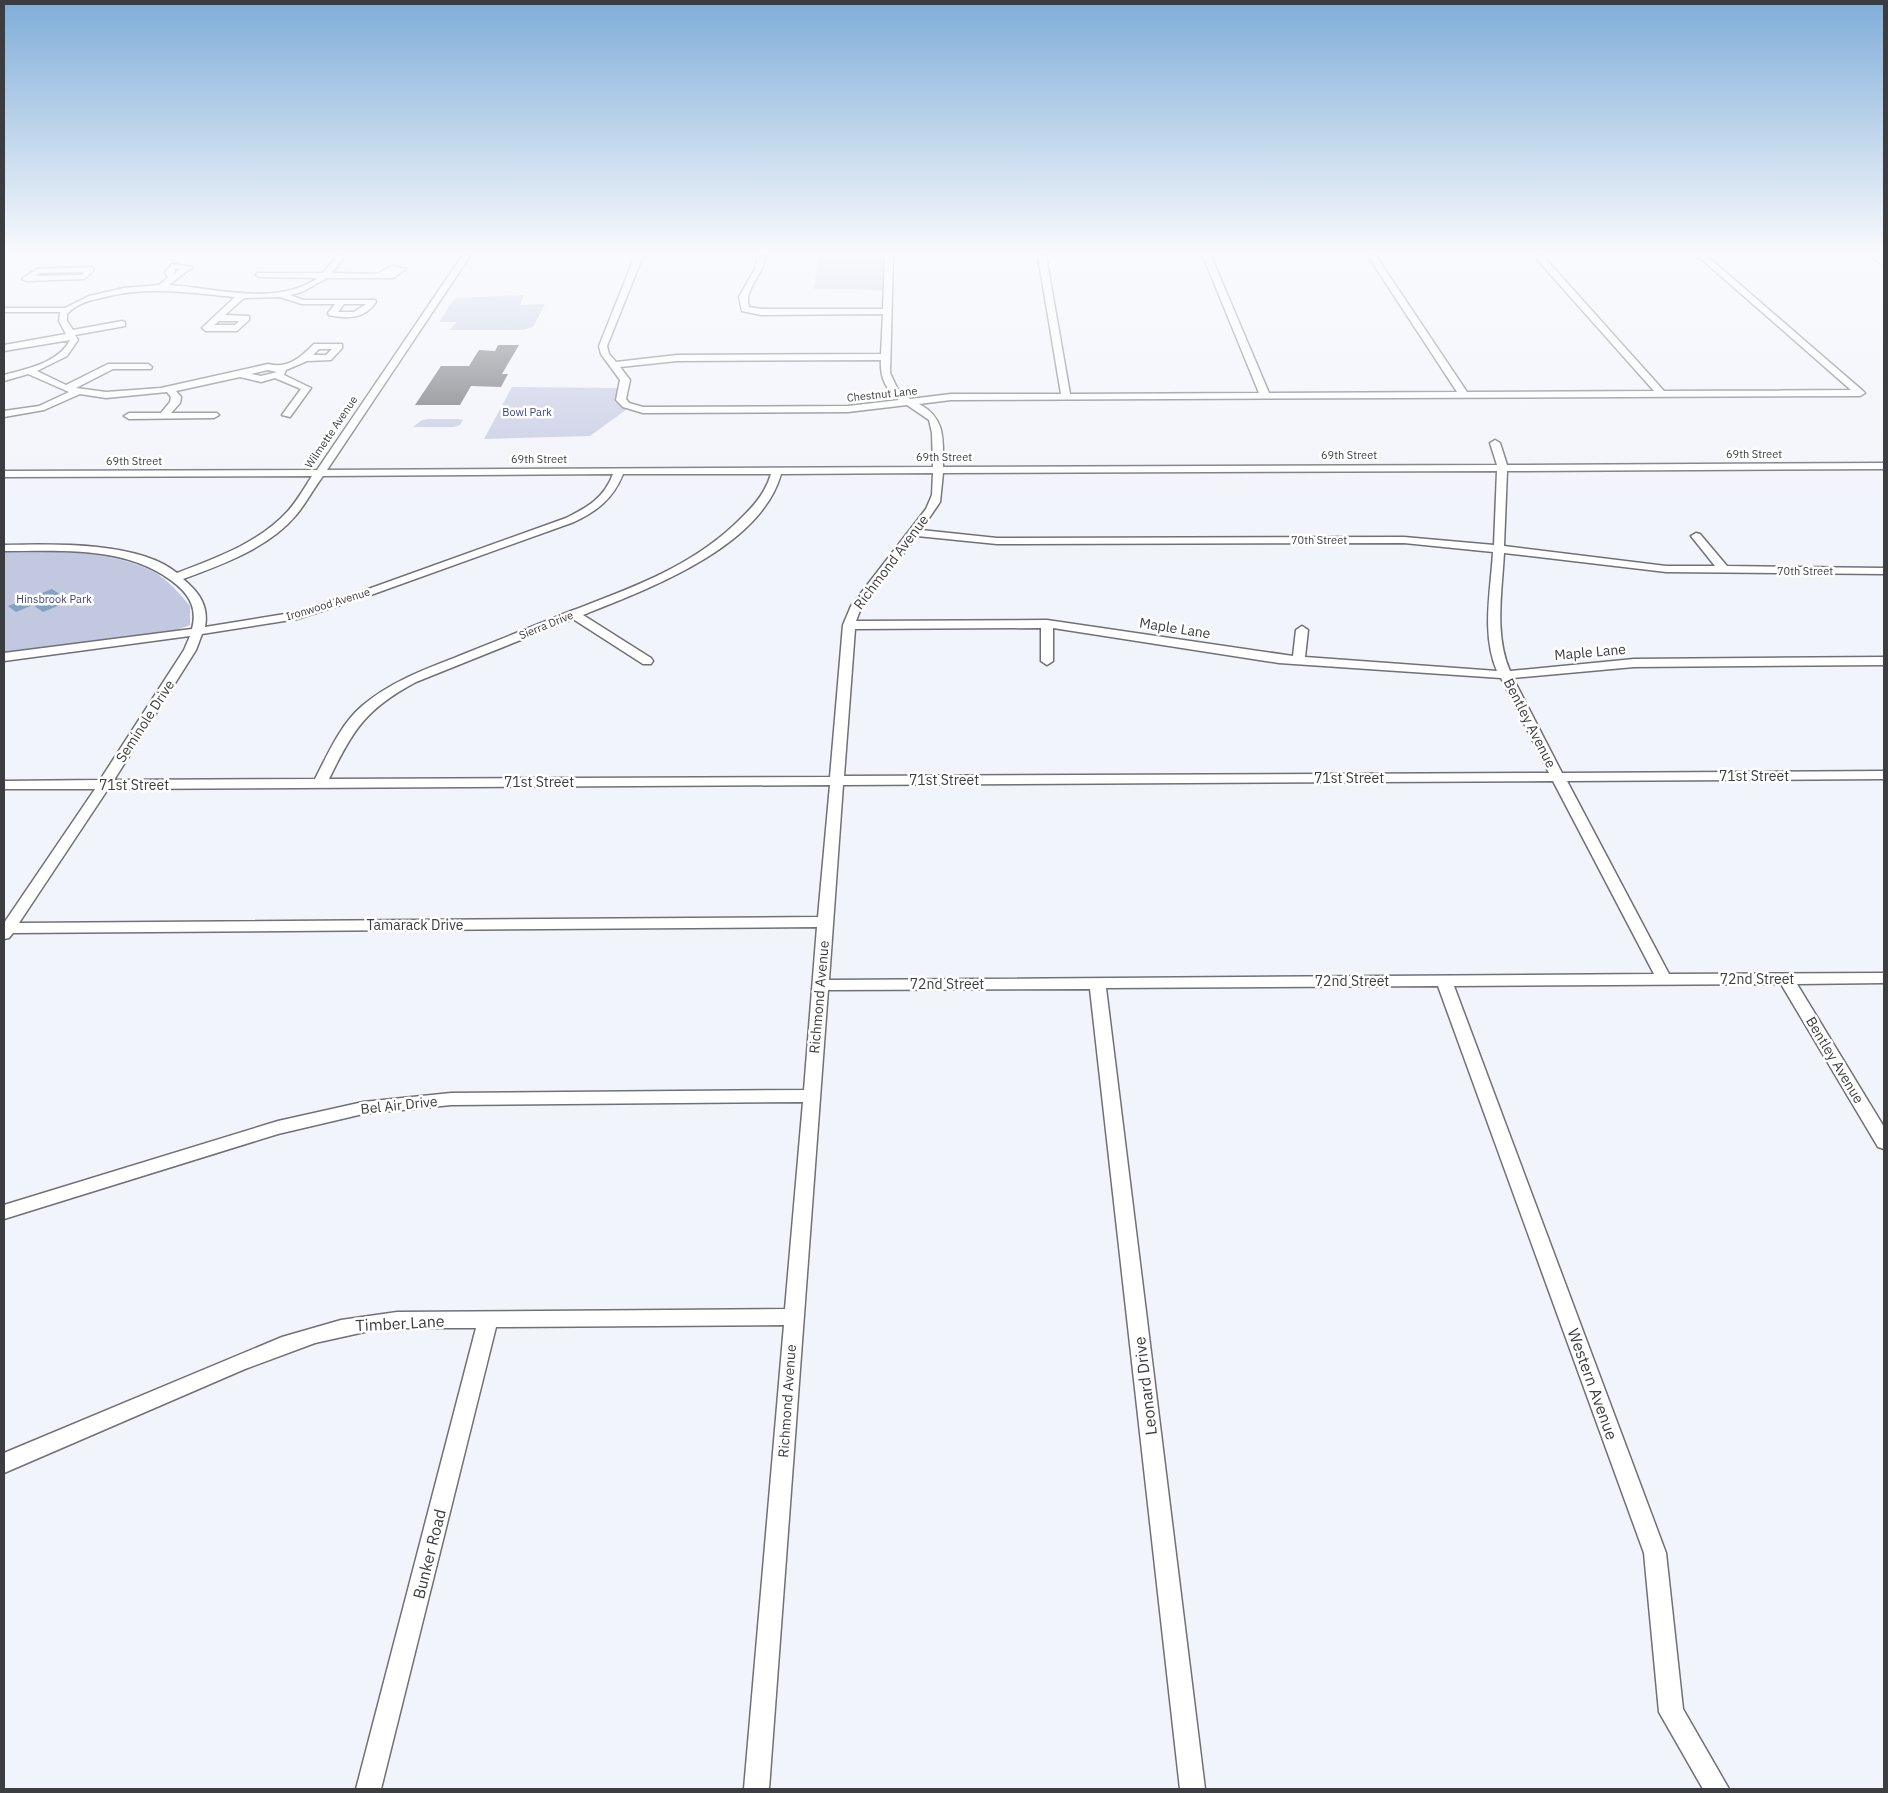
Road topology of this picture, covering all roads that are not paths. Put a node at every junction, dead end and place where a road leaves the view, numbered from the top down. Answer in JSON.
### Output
{"nodes":[{"id":1,"x":48,"y":340,"type":"edge"},
{"id":2,"x":73,"y":340,"type":"edge"},
{"id":3,"x":409,"y":340,"type":"edge"},
{"id":4,"x":605,"y":340,"type":"edge"},
{"id":5,"x":887,"y":340,"type":"edge"},
{"id":6,"x":1056,"y":340,"type":"edge"},
{"id":7,"x":1242,"y":340,"type":"edge"},
{"id":8,"x":1427,"y":340,"type":"edge"},
{"id":9,"x":1613,"y":340,"type":"edge"},
{"id":10,"x":1798,"y":340,"type":"edge"},
{"id":11,"x":4,"y":348,"type":"edge"},
{"id":12,"x":886,"y":357,"type":"junction"},
{"id":13,"x":306,"y":358,"type":"dead end"},
{"id":14,"x":613,"y":365,"type":"junction"},
{"id":15,"x":148,"y":367,"type":"dead end"},
{"id":16,"x":28,"y":370,"type":"junction"},
{"id":17,"x":279,"y":372,"type":"junction"},
{"id":18,"x":4,"y":377,"type":"edge"},
{"id":19,"x":66,"y":389,"type":"junction"},
{"id":20,"x":170,"y":390,"type":"junction"},
{"id":21,"x":77,"y":392,"type":"junction"},
{"id":22,"x":1662,"y":394,"type":"junction"},
{"id":23,"x":1265,"y":395,"type":"junction"},
{"id":24,"x":1464,"y":395,"type":"junction"},
{"id":25,"x":1066,"y":396,"type":"junction"},
{"id":26,"x":909,"y":403,"type":"junction"},
{"id":27,"x":4,"y":414,"type":"edge"},
{"id":28,"x":164,"y":415,"type":"junction"},
{"id":29,"x":214,"y":415,"type":"dead end"},
{"id":30,"x":287,"y":415,"type":"dead end"},
{"id":31,"x":129,"y":416,"type":"dead end"},
{"id":32,"x":1496,"y":443,"type":"dead end"},
{"id":33,"x":1884,"y":466,"type":"edge"},
{"id":34,"x":1502,"y":468,"type":"junction"},
{"id":35,"x":937,"y":470,"type":"junction"},
{"id":36,"x":619,"y":471,"type":"junction"},
{"id":37,"x":777,"y":471,"type":"junction"},
{"id":38,"x":319,"y":473,"type":"junction"},
{"id":39,"x":4,"y":474,"type":"edge"},
{"id":40,"x":913,"y":532,"type":"junction"},
{"id":41,"x":1696,"y":536,"type":"dead end"},
{"id":42,"x":4,"y":548,"type":"edge"},
{"id":43,"x":1499,"y":549,"type":"junction"},
{"id":44,"x":1725,"y":571,"type":"junction"},
{"id":45,"x":1884,"y":571,"type":"edge"},
{"id":46,"x":178,"y":577,"type":"junction"},
{"id":47,"x":574,"y":614,"type":"junction"},
{"id":48,"x":1047,"y":624,"type":"junction"},
{"id":49,"x":849,"y":625,"type":"junction"},
{"id":50,"x":1302,"y":630,"type":"dead end"},
{"id":51,"x":198,"y":631,"type":"junction"},
{"id":52,"x":4,"y":657,"type":"edge"},
{"id":53,"x":1299,"y":660,"type":"junction"},
{"id":54,"x":647,"y":661,"type":"dead end"},
{"id":55,"x":1047,"y":661,"type":"dead end"},
{"id":56,"x":1884,"y":661,"type":"edge"},
{"id":57,"x":1505,"y":675,"type":"junction"},
{"id":58,"x":1884,"y":775,"type":"edge"},
{"id":59,"x":1557,"y":777,"type":"junction"},
{"id":60,"x":838,"y":780,"type":"junction"},
{"id":61,"x":320,"y":784,"type":"junction"},
{"id":62,"x":104,"y":785,"type":"junction"},
{"id":63,"x":4,"y":786,"type":"edge"},
{"id":64,"x":826,"y":922,"type":"junction"},
{"id":65,"x":5,"y":930,"type":"edge"},
{"id":66,"x":1884,"y":978,"type":"edge"},
{"id":67,"x":1664,"y":979,"type":"junction"},
{"id":68,"x":1786,"y":979,"type":"junction"},
{"id":69,"x":1444,"y":981,"type":"junction"},
{"id":70,"x":1097,"y":983,"type":"junction"},
{"id":71,"x":820,"y":985,"type":"junction"},
{"id":72,"x":810,"y":1096,"type":"junction"},
{"id":73,"x":1884,"y":1142,"type":"edge"},
{"id":74,"x":4,"y":1212,"type":"edge"},
{"id":75,"x":793,"y":1317,"type":"junction"},
{"id":76,"x":488,"y":1320,"type":"junction"},
{"id":77,"x":4,"y":1463,"type":"edge"},
{"id":78,"x":370,"y":1789,"type":"edge"},
{"id":79,"x":756,"y":1789,"type":"edge"},
{"id":80,"x":1193,"y":1789,"type":"edge"},
{"id":81,"x":1717,"y":1789,"type":"edge"}],
"edges":[{"from":1,"to":11,"type":"street"},
{"from":2,"to":16,"type":"street"},
{"from":3,"to":38,"type":"street","name":"Wilmette Avenue"},
{"from":4,"to":14,"type":"street"},
{"from":5,"to":12,"type":"street","name":"Richmond Avenue"},
{"from":6,"to":25,"type":"street"},
{"from":7,"to":23,"type":"street"},
{"from":8,"to":24,"type":"street"},
{"from":9,"to":22,"type":"street"},
{"from":10,"to":22,"type":"street","name":"Chestnut Lane"},
{"from":12,"to":14,"type":"street"},
{"from":12,"to":26,"type":"street","name":"Richmond Avenue"},
{"from":13,"to":17,"type":"street"},
{"from":14,"to":26,"type":"street","name":"Chestnut Lane"},
{"from":15,"to":19,"type":"street"},
{"from":16,"to":18,"type":"street"},
{"from":16,"to":19,"type":"street"},
{"from":17,"to":20,"type":"street"},
{"from":17,"to":30,"type":"street"},
{"from":19,"to":21,"type":"street"},
{"from":20,"to":21,"type":"street"},
{"from":20,"to":28,"type":"street"},
{"from":21,"to":27,"type":"street"},
{"from":22,"to":24,"type":"street","name":"Chestnut Lane"},
{"from":23,"to":24,"type":"street","name":"Chestnut Lane"},
{"from":23,"to":25,"type":"street","name":"Chestnut Lane"},
{"from":25,"to":26,"type":"street","name":"Chestnut Lane"},
{"from":26,"to":35,"type":"street","name":"Richmond Avenue"},
{"from":28,"to":29,"type":"street"},
{"from":28,"to":31,"type":"street"},
{"from":32,"to":34,"type":"street","name":"Bentley Avenue"},
{"from":33,"to":34,"type":"street","name":"69th Street"},
{"from":34,"to":35,"type":"street","name":"69th Street"},
{"from":34,"to":43,"type":"street","name":"Bentley Avenue"},
{"from":35,"to":37,"type":"street","name":"69th Street"},
{"from":35,"to":40,"type":"street","name":"Richmond Avenue"},
{"from":36,"to":37,"type":"street","name":"69th Street"},
{"from":36,"to":38,"type":"street","name":"69th Street"},
{"from":36,"to":51,"type":"street","name":"Ironwood Avenue"},
{"from":37,"to":47,"type":"street","name":"Sierra Drive"},
{"from":38,"to":39,"type":"street","name":"69th Street"},
{"from":38,"to":46,"type":"street","name":"Wilmette Avenue"},
{"from":40,"to":43,"type":"street","name":"70th Street"},
{"from":40,"to":49,"type":"street","name":"Richmond Avenue"},
{"from":41,"to":44,"type":"street"},
{"from":42,"to":46,"type":"street"},
{"from":43,"to":44,"type":"street","name":"70th Street"},
{"from":43,"to":57,"type":"street","name":"Bentley Avenue"},
{"from":44,"to":45,"type":"street","name":"70th Street"},
{"from":46,"to":51,"type":"street"},
{"from":47,"to":54,"type":"street"},
{"from":47,"to":61,"type":"street","name":"Sierra Drive"},
{"from":48,"to":49,"type":"street","name":"Maple Lane"},
{"from":48,"to":53,"type":"street","name":"Maple Lane"},
{"from":48,"to":55,"type":"street"},
{"from":49,"to":60,"type":"street","name":"Richmond Avenue"},
{"from":50,"to":53,"type":"street"},
{"from":51,"to":52,"type":"street","name":"Ironwood Avenue"},
{"from":51,"to":62,"type":"street","name":"Seminole Drive"},
{"from":53,"to":57,"type":"street","name":"Maple Lane"},
{"from":56,"to":57,"type":"street","name":"Maple Lane"},
{"from":57,"to":59,"type":"street","name":"Bentley Avenue"},
{"from":58,"to":59,"type":"street","name":"71st Street"},
{"from":59,"to":60,"type":"street","name":"71st Street"},
{"from":59,"to":67,"type":"street","name":"Bentley Avenue"},
{"from":60,"to":61,"type":"street","name":"71st Street"},
{"from":60,"to":64,"type":"street","name":"Richmond Avenue"},
{"from":61,"to":62,"type":"street","name":"71st Street"},
{"from":62,"to":63,"type":"street","name":"71st Street"},
{"from":62,"to":65,"type":"street","name":"Seminole Drive"},
{"from":64,"to":65,"type":"street","name":"Tamarack Drive"},
{"from":64,"to":71,"type":"street","name":"Richmond Avenue"},
{"from":66,"to":68,"type":"street","name":"72nd Street"},
{"from":67,"to":68,"type":"street","name":"72nd Street"},
{"from":67,"to":69,"type":"street","name":"72nd Street"},
{"from":68,"to":73,"type":"street","name":"Bentley Avenue"},
{"from":69,"to":70,"type":"street","name":"72nd Street"},
{"from":69,"to":81,"type":"street","name":"Western Avenue"},
{"from":70,"to":71,"type":"street","name":"72nd Street"},
{"from":70,"to":80,"type":"street","name":"Leonard Drive"},
{"from":71,"to":72,"type":"street","name":"Richmond Avenue"},
{"from":72,"to":74,"type":"street","name":"Bel Air Drive"},
{"from":72,"to":75,"type":"street","name":"Richmond Avenue"},
{"from":75,"to":76,"type":"street","name":"Timber Lane"},
{"from":75,"to":79,"type":"street","name":"Richmond Avenue"},
{"from":76,"to":77,"type":"street","name":"Timber Lane"},
{"from":76,"to":78,"type":"street","name":"Bunker Road"}]}
